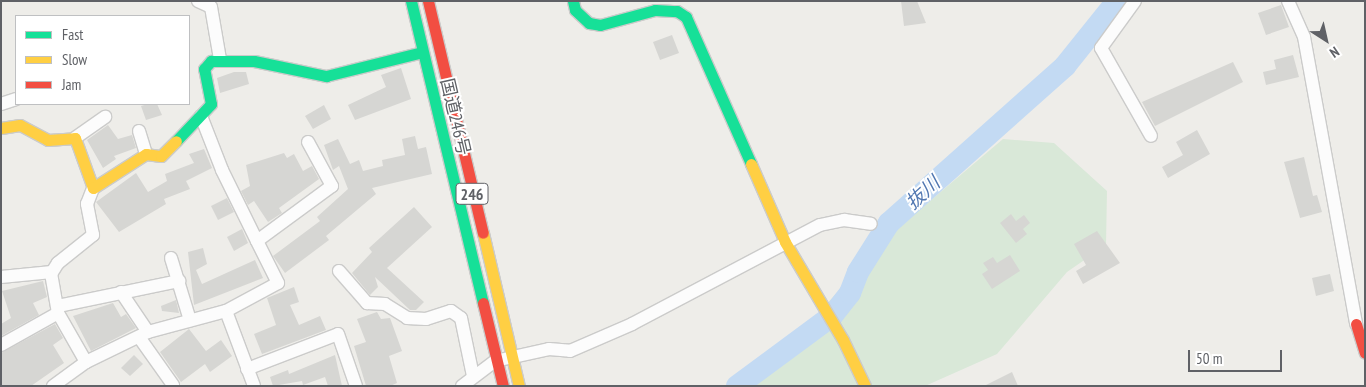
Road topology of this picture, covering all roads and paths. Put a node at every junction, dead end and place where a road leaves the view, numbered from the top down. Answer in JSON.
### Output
{"nodes":[{"id":1,"x":198,"y":1,"type":"edge"},
{"id":2,"x":409,"y":1,"type":"edge"},
{"id":3,"x":429,"y":1,"type":"edge"},
{"id":4,"x":572,"y":1,"type":"edge"},
{"id":5,"x":1135,"y":1,"type":"edge"},
{"id":6,"x":1288,"y":1,"type":"edge"},
{"id":7,"x":422,"y":52,"type":"junction"},
{"id":8,"x":220,"y":59,"type":"junction"},
{"id":9,"x":15,"y":100,"type":"edge"},
{"id":10,"x":1,"y":104,"type":"edge"},
{"id":11,"x":202,"y":116,"type":"junction"},
{"id":12,"x":105,"y":117,"type":"dead end"},
{"id":13,"x":2,"y":125,"type":"edge"},
{"id":14,"x":139,"y":131,"type":"dead end"},
{"id":15,"x":1151,"y":136,"type":"dead end"},
{"id":16,"x":75,"y":138,"type":"junction"},
{"id":17,"x":308,"y":142,"type":"dead end"},
{"id":18,"x":146,"y":154,"type":"junction"},
{"id":19,"x":93,"y":188,"type":"junction"},
{"id":20,"x":870,"y":224,"type":"dead end"},
{"id":21,"x":257,"y":240,"type":"junction"},
{"id":22,"x":785,"y":242,"type":"junction"},
{"id":23,"x":171,"y":258,"type":"dead end"},
{"id":24,"x":339,"y":271,"type":"dead end"},
{"id":25,"x":52,"y":272,"type":"junction"},
{"id":26,"x":1,"y":277,"type":"edge"},
{"id":27,"x":179,"y":281,"type":"junction"},
{"id":28,"x":121,"y":292,"type":"junction"},
{"id":29,"x":58,"y":309,"type":"junction"},
{"id":30,"x":226,"y":311,"type":"junction"},
{"id":31,"x":190,"y":320,"type":"junction"},
{"id":32,"x":1356,"y":324,"type":"joint"},
{"id":33,"x":144,"y":334,"type":"junction"},
{"id":34,"x":1,"y":345,"type":"edge"},
{"id":35,"x":1365,"y":353,"type":"edge"},
{"id":36,"x":511,"y":357,"type":"junction"},
{"id":37,"x":495,"y":360,"type":"junction"},
{"id":38,"x":86,"y":362,"type":"junction"},
{"id":39,"x":247,"y":369,"type":"junction"},
{"id":40,"x":473,"y":376,"type":"junction"},
{"id":41,"x":173,"y":385,"type":"edge"},
{"id":42,"x":53,"y":386,"type":"edge"},
{"id":43,"x":254,"y":386,"type":"edge"},
{"id":44,"x":356,"y":386,"type":"edge"},
{"id":45,"x":462,"y":386,"type":"edge"},
{"id":46,"x":503,"y":386,"type":"edge"},
{"id":47,"x":520,"y":386,"type":"edge"},
{"id":48,"x":865,"y":386,"type":"edge"}],
"edges":[{"from":1,"to":8,"type":"street"},
{"from":2,"to":7,"type":"main road","name":"国道246号","number":"246"},
{"from":3,"to":36,"type":"main road","name":"国道246号","number":"246"},
{"from":4,"to":22,"type":"main road"},
{"from":5,"to":15,"type":"street"},
{"from":6,"to":32,"type":"street"},
{"from":7,"to":8,"type":"main road"},
{"from":7,"to":37,"type":"main road","name":"国道246号","number":"246"},
{"from":8,"to":11,"type":"main road"},
{"from":9,"to":10,"type":"street"},
{"from":11,"to":18,"type":"main road"},
{"from":11,"to":21,"type":"street"},
{"from":12,"to":16,"type":"street"},
{"from":13,"to":16,"type":"main road"},
{"from":14,"to":18,"type":"street"},
{"from":16,"to":19,"type":"main road"},
{"from":17,"to":21,"type":"street"},
{"from":18,"to":19,"type":"main road"},
{"from":19,"to":25,"type":"street"},
{"from":20,"to":22,"type":"street"},
{"from":21,"to":30,"type":"street"},
{"from":22,"to":36,"type":"street"},
{"from":22,"to":48,"type":"main road"},
{"from":23,"to":27,"type":"street"},
{"from":24,"to":40,"type":"street"},
{"from":25,"to":26,"type":"street"},
{"from":25,"to":29,"type":"street"},
{"from":27,"to":28,"type":"street"},
{"from":27,"to":31,"type":"street"},
{"from":28,"to":29,"type":"street"},
{"from":28,"to":33,"type":"street"},
{"from":29,"to":34,"type":"street"},
{"from":29,"to":38,"type":"street"},
{"from":30,"to":31,"type":"street"},
{"from":30,"to":39,"type":"street"},
{"from":31,"to":33,"type":"street"},
{"from":32,"to":35,"type":"main road"},
{"from":33,"to":38,"type":"street"},
{"from":33,"to":41,"type":"street"},
{"from":36,"to":37,"type":"street"},
{"from":36,"to":47,"type":"main road","name":"国道246号","number":"246"},
{"from":37,"to":40,"type":"street"},
{"from":37,"to":46,"type":"main road","name":"国道246号","number":"246"},
{"from":38,"to":42,"type":"street"},
{"from":39,"to":43,"type":"street"},
{"from":39,"to":44,"type":"street"},
{"from":40,"to":45,"type":"street"}]}
